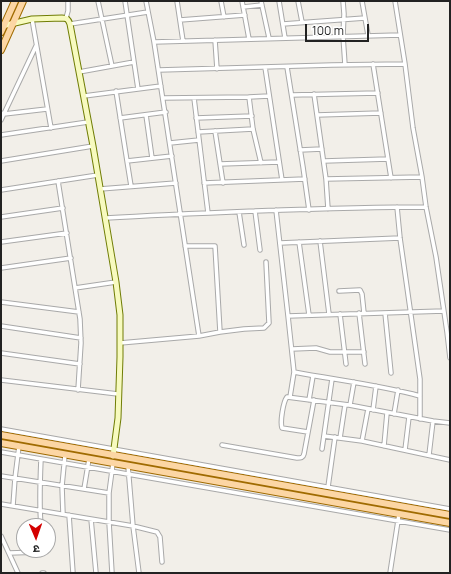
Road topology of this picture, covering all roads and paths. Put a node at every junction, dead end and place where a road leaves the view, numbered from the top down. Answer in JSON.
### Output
{"nodes":[{"id":1,"x":15,"y":1,"type":"edge"},
{"id":2,"x":23,"y":1,"type":"edge"},
{"id":3,"x":68,"y":1,"type":"edge"},
{"id":4,"x":98,"y":1,"type":"edge"},
{"id":5,"x":125,"y":1,"type":"edge"},
{"id":6,"x":146,"y":1,"type":"edge"},
{"id":7,"x":176,"y":1,"type":"edge"},
{"id":8,"x":221,"y":1,"type":"edge"},
{"id":9,"x":242,"y":1,"type":"edge"},
{"id":10,"x":278,"y":1,"type":"edge"},
{"id":11,"x":298,"y":1,"type":"edge"},
{"id":12,"x":343,"y":1,"type":"edge"},
{"id":13,"x":362,"y":1,"type":"edge"},
{"id":14,"x":395,"y":1,"type":"edge"},
{"id":15,"x":262,"y":3,"type":"edge"},
{"id":16,"x":243,"y":7,"type":"junction"},
{"id":17,"x":148,"y":12,"type":"junction"},
{"id":18,"x":127,"y":15,"type":"junction"},
{"id":19,"x":245,"y":15,"type":"junction"},
{"id":20,"x":224,"y":17,"type":"junction"},
{"id":21,"x":66,"y":18,"type":"junction"},
{"id":22,"x":365,"y":18,"type":"junction"},
{"id":23,"x":32,"y":19,"type":"junction"},
{"id":24,"x":102,"y":19,"type":"junction"},
{"id":25,"x":344,"y":19,"type":"junction"},
{"id":26,"x":180,"y":20,"type":"junction"},
{"id":27,"x":302,"y":22,"type":"junction"},
{"id":28,"x":14,"y":23,"type":"junction"},
{"id":29,"x":70,"y":24,"type":"junction"},
{"id":30,"x":283,"y":24,"type":"junction"},
{"id":31,"x":2,"y":26,"type":"edge"},
{"id":32,"x":1,"y":32,"type":"edge"},
{"id":33,"x":400,"y":34,"type":"junction"},
{"id":34,"x":343,"y":36,"type":"junction"},
{"id":35,"x":368,"y":36,"type":"junction"},
{"id":36,"x":269,"y":38,"type":"junction"},
{"id":37,"x":285,"y":38,"type":"junction"},
{"id":38,"x":249,"y":39,"type":"junction"},
{"id":39,"x":215,"y":40,"type":"junction"},
{"id":40,"x":183,"y":41,"type":"junction"},
{"id":41,"x":154,"y":42,"type":"junction"},
{"id":42,"x":37,"y":45,"type":"junction"},
{"id":43,"x":1,"y":50,"type":"edge"},
{"id":44,"x":134,"y":62,"type":"junction"},
{"id":45,"x":373,"y":64,"type":"junction"},
{"id":46,"x":405,"y":64,"type":"junction"},
{"id":47,"x":345,"y":65,"type":"junction"},
{"id":48,"x":112,"y":66,"type":"junction"},
{"id":49,"x":265,"y":67,"type":"junction"},
{"id":50,"x":287,"y":67,"type":"junction"},
{"id":51,"x":217,"y":69,"type":"junction"},
{"id":52,"x":159,"y":70,"type":"junction"},
{"id":53,"x":80,"y":72,"type":"junction"},
{"id":54,"x":161,"y":86,"type":"junction"},
{"id":55,"x":138,"y":88,"type":"junction"},
{"id":56,"x":116,"y":92,"type":"junction"},
{"id":57,"x":378,"y":93,"type":"junction"},
{"id":58,"x":314,"y":94,"type":"junction"},
{"id":59,"x":292,"y":95,"type":"junction"},
{"id":60,"x":84,"y":96,"type":"junction"},
{"id":61,"x":269,"y":96,"type":"junction"},
{"id":62,"x":249,"y":97,"type":"junction"},
{"id":63,"x":163,"y":98,"type":"junction"},
{"id":64,"x":194,"y":98,"type":"junction"},
{"id":65,"x":47,"y":109,"type":"junction"},
{"id":66,"x":166,"y":112,"type":"junction"},
{"id":67,"x":381,"y":113,"type":"junction"},
{"id":68,"x":2,"y":114,"type":"edge"},
{"id":69,"x":146,"y":115,"type":"junction"},
{"id":70,"x":317,"y":115,"type":"junction"},
{"id":71,"x":252,"y":116,"type":"junction"},
{"id":72,"x":120,"y":118,"type":"junction"},
{"id":73,"x":196,"y":118,"type":"junction"},
{"id":74,"x":1,"y":120,"type":"edge"},
{"id":75,"x":88,"y":122,"type":"junction"},
{"id":76,"x":51,"y":128,"type":"junction"},
{"id":77,"x":253,"y":130,"type":"junction"},
{"id":78,"x":215,"y":131,"type":"junction"},
{"id":79,"x":198,"y":132,"type":"junction"},
{"id":80,"x":1,"y":135,"type":"edge"},
{"id":81,"x":199,"y":140,"type":"junction"},
{"id":82,"x":170,"y":143,"type":"junction"},
{"id":83,"x":93,"y":146,"type":"junction"},
{"id":84,"x":322,"y":149,"type":"junction"},
{"id":85,"x":300,"y":150,"type":"junction"},
{"id":86,"x":172,"y":156,"type":"junction"},
{"id":87,"x":152,"y":158,"type":"junction"},
{"id":88,"x":388,"y":159,"type":"junction"},
{"id":89,"x":1,"y":161,"type":"edge"},
{"id":90,"x":127,"y":161,"type":"junction"},
{"id":91,"x":324,"y":161,"type":"junction"},
{"id":92,"x":279,"y":162,"type":"junction"},
{"id":93,"x":261,"y":163,"type":"junction"},
{"id":94,"x":220,"y":164,"type":"junction"},
{"id":95,"x":98,"y":175,"type":"junction"},
{"id":96,"x":390,"y":178,"type":"junction"},
{"id":97,"x":422,"y":178,"type":"junction"},
{"id":98,"x":305,"y":179,"type":"junction"},
{"id":99,"x":326,"y":179,"type":"junction"},
{"id":100,"x":282,"y":180,"type":"junction"},
{"id":101,"x":58,"y":181,"type":"junction"},
{"id":102,"x":176,"y":183,"type":"junction"},
{"id":103,"x":204,"y":183,"type":"junction"},
{"id":104,"x":223,"y":183,"type":"junction"},
{"id":105,"x":131,"y":186,"type":"junction"},
{"id":106,"x":100,"y":189,"type":"junction"},
{"id":107,"x":1,"y":190,"type":"edge"},
{"id":108,"x":397,"y":207,"type":"junction"},
{"id":109,"x":426,"y":207,"type":"junction"},
{"id":110,"x":63,"y":208,"type":"junction"},
{"id":111,"x":328,"y":209,"type":"junction"},
{"id":112,"x":276,"y":210,"type":"junction"},
{"id":113,"x":309,"y":210,"type":"junction"},
{"id":114,"x":255,"y":211,"type":"junction"},
{"id":115,"x":239,"y":212,"type":"junction"},
{"id":116,"x":208,"y":213,"type":"junction"},
{"id":117,"x":180,"y":214,"type":"junction"},
{"id":118,"x":1,"y":217,"type":"edge"},
{"id":119,"x":106,"y":218,"type":"junction"},
{"id":120,"x":67,"y":233,"type":"junction"},
{"id":121,"x":400,"y":238,"type":"junction"},
{"id":122,"x":320,"y":241,"type":"junction"},
{"id":123,"x":1,"y":242,"type":"edge"},
{"id":124,"x":299,"y":242,"type":"junction"},
{"id":125,"x":280,"y":243,"type":"junction"},
{"id":126,"x":244,"y":245,"type":"dead end"},
{"id":127,"x":185,"y":246,"type":"junction"},
{"id":128,"x":260,"y":250,"type":"dead end"},
{"id":129,"x":71,"y":258,"type":"junction"},
{"id":130,"x":266,"y":262,"type":"dead end"},
{"id":131,"x":1,"y":268,"type":"edge"},
{"id":132,"x":116,"y":282,"type":"junction"},
{"id":133,"x":75,"y":288,"type":"junction"},
{"id":134,"x":339,"y":291,"type":"dead end"},
{"id":135,"x":1,"y":302,"type":"edge"},
{"id":136,"x":444,"y":310,"type":"junction"},
{"id":137,"x":79,"y":312,"type":"junction"},
{"id":138,"x":385,"y":312,"type":"junction"},
{"id":139,"x":411,"y":312,"type":"junction"},
{"id":140,"x":359,"y":313,"type":"junction"},
{"id":141,"x":364,"y":313,"type":"junction"},
{"id":142,"x":329,"y":314,"type":"junction"},
{"id":143,"x":340,"y":314,"type":"junction"},
{"id":144,"x":309,"y":315,"type":"junction"},
{"id":145,"x":288,"y":316,"type":"junction"},
{"id":146,"x":1,"y":326,"type":"edge"},
{"id":147,"x":220,"y":332,"type":"junction"},
{"id":148,"x":199,"y":336,"type":"junction"},
{"id":149,"x":81,"y":338,"type":"junction"},
{"id":150,"x":120,"y":343,"type":"junction"},
{"id":151,"x":449,"y":348,"type":"edge"},
{"id":152,"x":292,"y":349,"type":"junction"},
{"id":153,"x":344,"y":352,"type":"junction"},
{"id":154,"x":364,"y":352,"type":"junction"},
{"id":155,"x":1,"y":353,"type":"edge"},
{"id":156,"x":450,"y":358,"type":"edge"},
{"id":157,"x":80,"y":364,"type":"junction"},
{"id":158,"x":346,"y":364,"type":"dead end"},
{"id":159,"x":365,"y":364,"type":"dead end"},
{"id":160,"x":294,"y":372,"type":"junction"},
{"id":161,"x":391,"y":373,"type":"dead end"},
{"id":162,"x":313,"y":376,"type":"junction"},
{"id":163,"x":332,"y":379,"type":"junction"},
{"id":164,"x":1,"y":380,"type":"edge"},
{"id":165,"x":354,"y":382,"type":"junction"},
{"id":166,"x":376,"y":386,"type":"junction"},
{"id":167,"x":78,"y":390,"type":"junction"},
{"id":168,"x":398,"y":390,"type":"junction"},
{"id":169,"x":118,"y":394,"type":"junction"},
{"id":170,"x":420,"y":396,"type":"junction"},
{"id":171,"x":290,"y":397,"type":"junction"},
{"id":172,"x":312,"y":400,"type":"junction"},
{"id":173,"x":329,"y":402,"type":"junction"},
{"id":174,"x":345,"y":405,"type":"junction"},
{"id":175,"x":350,"y":405,"type":"junction"},
{"id":176,"x":368,"y":409,"type":"junction"},
{"id":177,"x":373,"y":410,"type":"junction"},
{"id":178,"x":387,"y":412,"type":"junction"},
{"id":179,"x":394,"y":414,"type":"junction"},
{"id":180,"x":409,"y":417,"type":"junction"},
{"id":181,"x":420,"y":419,"type":"junction"},
{"id":182,"x":433,"y":421,"type":"junction"},
{"id":183,"x":450,"y":423,"type":"edge"},
{"id":184,"x":1,"y":429,"type":"edge"},
{"id":185,"x":308,"y":432,"type":"junction"},
{"id":186,"x":1,"y":435,"type":"edge"},
{"id":187,"x":324,"y":436,"type":"junction"},
{"id":188,"x":337,"y":438,"type":"junction"},
{"id":189,"x":362,"y":441,"type":"junction"},
{"id":190,"x":1,"y":443,"type":"edge"},
{"id":191,"x":222,"y":445,"type":"dead end"},
{"id":192,"x":19,"y":446,"type":"junction"},
{"id":193,"x":384,"y":446,"type":"junction"},
{"id":194,"x":114,"y":449,"type":"junction"},
{"id":195,"x":322,"y":449,"type":"dead end"},
{"id":196,"x":405,"y":450,"type":"junction"},
{"id":197,"x":1,"y":452,"type":"edge"},
{"id":198,"x":18,"y":455,"type":"junction"},
{"id":199,"x":65,"y":455,"type":"junction"},
{"id":200,"x":428,"y":455,"type":"junction"},
{"id":201,"x":113,"y":456,"type":"junction"},
{"id":202,"x":41,"y":459,"type":"junction"},
{"id":203,"x":89,"y":459,"type":"junction"},
{"id":204,"x":450,"y":460,"type":"edge"},
{"id":205,"x":64,"y":463,"type":"junction"},
{"id":206,"x":113,"y":463,"type":"junction"},
{"id":207,"x":128,"y":466,"type":"junction"},
{"id":208,"x":87,"y":468,"type":"junction"},
{"id":209,"x":216,"y":471,"type":"junction"},
{"id":210,"x":112,"y":472,"type":"junction"},
{"id":211,"x":128,"y":475,"type":"junction"},
{"id":212,"x":1,"y":476,"type":"edge"},
{"id":213,"x":15,"y":478,"type":"junction"},
{"id":214,"x":40,"y":482,"type":"junction"},
{"id":215,"x":62,"y":486,"type":"junction"},
{"id":216,"x":328,"y":487,"type":"junction"},
{"id":217,"x":84,"y":489,"type":"junction"},
{"id":218,"x":109,"y":493,"type":"junction"},
{"id":219,"x":1,"y":504,"type":"edge"},
{"id":220,"x":14,"y":506,"type":"junction"},
{"id":221,"x":450,"y":509,"type":"edge"},
{"id":222,"x":40,"y":510,"type":"junction"},
{"id":223,"x":63,"y":514,"type":"junction"},
{"id":224,"x":399,"y":514,"type":"junction"},
{"id":225,"x":69,"y":515,"type":"junction"},
{"id":226,"x":450,"y":515,"type":"edge"},
{"id":227,"x":40,"y":518,"type":"edge"},
{"id":228,"x":91,"y":519,"type":"junction"},
{"id":229,"x":109,"y":522,"type":"junction"},
{"id":230,"x":397,"y":522,"type":"junction"},
{"id":231,"x":450,"y":523,"type":"edge"},
{"id":232,"x":133,"y":526,"type":"junction"},
{"id":233,"x":450,"y":530,"type":"edge"},
{"id":234,"x":1,"y":536,"type":"edge"},
{"id":235,"x":9,"y":554,"type":"junction"},
{"id":236,"x":16,"y":554,"type":"edge"},
{"id":237,"x":162,"y":562,"type":"dead end"},
{"id":238,"x":18,"y":573,"type":"edge"},
{"id":239,"x":73,"y":573,"type":"edge"},
{"id":240,"x":96,"y":573,"type":"edge"},
{"id":241,"x":112,"y":573,"type":"edge"},
{"id":242,"x":139,"y":573,"type":"edge"},
{"id":243,"x":390,"y":573,"type":"edge"}],
"edges":[{"from":1,"to":31,"type":"main road"},
{"from":2,"to":28,"type":"main road"},
{"from":3,"to":21,"type":"street"},
{"from":4,"to":24,"type":"street"},
{"from":5,"to":18,"type":"street"},
{"from":6,"to":17,"type":"street"},
{"from":7,"to":26,"type":"street"},
{"from":8,"to":20,"type":"street"},
{"from":9,"to":16,"type":"street"},
{"from":10,"to":30,"type":"street"},
{"from":11,"to":27,"type":"street"},
{"from":12,"to":25,"type":"street"},
{"from":13,"to":22,"type":"street"},
{"from":14,"to":33,"type":"street"},
{"from":15,"to":16,"type":"street"},
{"from":15,"to":36,"type":"street"},
{"from":16,"to":19,"type":"street"},
{"from":17,"to":18,"type":"street"},
{"from":17,"to":41,"type":"street"},
{"from":18,"to":24,"type":"street"},
{"from":18,"to":44,"type":"street"},
{"from":19,"to":20,"type":"street"},
{"from":19,"to":38,"type":"street"},
{"from":20,"to":26,"type":"street"},
{"from":21,"to":23,"type":"street"},
{"from":21,"to":29,"type":"street"},
{"from":22,"to":25,"type":"street"},
{"from":22,"to":35,"type":"street"},
{"from":23,"to":28,"type":"street"},
{"from":23,"to":42,"type":"street"},
{"from":24,"to":29,"type":"street"},
{"from":24,"to":48,"type":"street"},
{"from":25,"to":27,"type":"street"},
{"from":25,"to":34,"type":"street"},
{"from":26,"to":40,"type":"street"},
{"from":27,"to":30,"type":"street"},
{"from":28,"to":31,"type":"street"},
{"from":28,"to":43,"type":"main road"},
{"from":29,"to":53,"type":"street"},
{"from":30,"to":37,"type":"street"},
{"from":31,"to":32,"type":"main road"},
{"from":33,"to":35,"type":"street"},
{"from":33,"to":46,"type":"street"},
{"from":34,"to":35,"type":"street"},
{"from":34,"to":37,"type":"street"},
{"from":34,"to":47,"type":"street"},
{"from":36,"to":37,"type":"street"},
{"from":36,"to":38,"type":"street"},
{"from":38,"to":39,"type":"street"},
{"from":39,"to":40,"type":"street"},
{"from":39,"to":51,"type":"street"},
{"from":40,"to":41,"type":"street"},
{"from":41,"to":52,"type":"street"},
{"from":42,"to":65,"type":"street"},
{"from":42,"to":68,"type":"street"},
{"from":44,"to":48,"type":"street"},
{"from":44,"to":55,"type":"street"},
{"from":45,"to":46,"type":"street"},
{"from":45,"to":47,"type":"street"},
{"from":45,"to":57,"type":"street"},
{"from":46,"to":97,"type":"street"},
{"from":47,"to":50,"type":"street"},
{"from":48,"to":53,"type":"street"},
{"from":49,"to":50,"type":"street"},
{"from":49,"to":51,"type":"street"},
{"from":49,"to":61,"type":"street"},
{"from":50,"to":59,"type":"street"},
{"from":51,"to":52,"type":"street"},
{"from":52,"to":54,"type":"street"},
{"from":53,"to":60,"type":"street"},
{"from":54,"to":55,"type":"street"},
{"from":54,"to":63,"type":"street"},
{"from":55,"to":56,"type":"street"},
{"from":56,"to":60,"type":"street"},
{"from":56,"to":72,"type":"street"},
{"from":57,"to":58,"type":"street"},
{"from":57,"to":67,"type":"street"},
{"from":58,"to":59,"type":"street"},
{"from":58,"to":70,"type":"street"},
{"from":59,"to":85,"type":"street"},
{"from":60,"to":75,"type":"street"},
{"from":61,"to":62,"type":"street"},
{"from":61,"to":92,"type":"street"},
{"from":62,"to":64,"type":"street"},
{"from":62,"to":71,"type":"street"},
{"from":63,"to":64,"type":"street"},
{"from":63,"to":66,"type":"street"},
{"from":64,"to":73,"type":"street"},
{"from":65,"to":68,"type":"street"},
{"from":65,"to":76,"type":"street"},
{"from":66,"to":69,"type":"street"},
{"from":66,"to":82,"type":"street"},
{"from":67,"to":70,"type":"street"},
{"from":67,"to":88,"type":"street"},
{"from":68,"to":74,"type":"street"},
{"from":69,"to":72,"type":"street"},
{"from":69,"to":87,"type":"street"},
{"from":70,"to":84,"type":"street"},
{"from":71,"to":73,"type":"street"},
{"from":71,"to":77,"type":"street"},
{"from":72,"to":90,"type":"street"},
{"from":73,"to":79,"type":"street"},
{"from":75,"to":76,"type":"street"},
{"from":75,"to":83,"type":"street"},
{"from":76,"to":80,"type":"street"},
{"from":77,"to":78,"type":"street"},
{"from":77,"to":93,"type":"street"},
{"from":78,"to":79,"type":"street"},
{"from":78,"to":94,"type":"street"},
{"from":79,"to":81,"type":"street"},
{"from":81,"to":82,"type":"street"},
{"from":81,"to":103,"type":"street"},
{"from":82,"to":86,"type":"street"},
{"from":83,"to":89,"type":"street"},
{"from":83,"to":95,"type":"street"},
{"from":84,"to":85,"type":"street"},
{"from":84,"to":91,"type":"street"},
{"from":85,"to":98,"type":"street"},
{"from":86,"to":87,"type":"street"},
{"from":86,"to":102,"type":"street"},
{"from":87,"to":90,"type":"street"},
{"from":88,"to":91,"type":"street"},
{"from":88,"to":96,"type":"street"},
{"from":90,"to":105,"type":"street"},
{"from":91,"to":99,"type":"street"},
{"from":92,"to":93,"type":"street"},
{"from":92,"to":100,"type":"street"},
{"from":93,"to":94,"type":"street"},
{"from":94,"to":104,"type":"street"},
{"from":95,"to":101,"type":"street"},
{"from":95,"to":106,"type":"street"},
{"from":96,"to":97,"type":"street"},
{"from":96,"to":99,"type":"street"},
{"from":97,"to":109,"type":"street"},
{"from":98,"to":100,"type":"street"},
{"from":98,"to":113,"type":"street"},
{"from":99,"to":111,"type":"street"},
{"from":100,"to":104,"type":"street"},
{"from":101,"to":107,"type":"street"},
{"from":101,"to":110,"type":"street"},
{"from":102,"to":105,"type":"street"},
{"from":102,"to":117,"type":"street"},
{"from":103,"to":104,"type":"street"},
{"from":103,"to":116,"type":"street"},
{"from":105,"to":106,"type":"street"},
{"from":106,"to":119,"type":"street"},
{"from":108,"to":109,"type":"street"},
{"from":108,"to":111,"type":"street"},
{"from":108,"to":121,"type":"street"},
{"from":109,"to":136,"type":"street"},
{"from":110,"to":118,"type":"street"},
{"from":110,"to":120,"type":"street"},
{"from":111,"to":113,"type":"street"},
{"from":112,"to":113,"type":"street"},
{"from":112,"to":114,"type":"street"},
{"from":112,"to":125,"type":"street"},
{"from":114,"to":115,"type":"street"},
{"from":114,"to":128,"type":"street"},
{"from":115,"to":116,"type":"street"},
{"from":115,"to":126,"type":"street"},
{"from":116,"to":117,"type":"street"},
{"from":117,"to":119,"type":"street"},
{"from":117,"to":127,"type":"street"},
{"from":119,"to":132,"type":"street"},
{"from":120,"to":123,"type":"street"},
{"from":120,"to":129,"type":"street"},
{"from":121,"to":122,"type":"street"},
{"from":121,"to":139,"type":"street"},
{"from":122,"to":124,"type":"street"},
{"from":122,"to":142,"type":"street"},
{"from":124,"to":125,"type":"street"},
{"from":124,"to":144,"type":"street"},
{"from":125,"to":145,"type":"street"},
{"from":127,"to":147,"type":"street"},
{"from":127,"to":148,"type":"street"},
{"from":129,"to":131,"type":"street"},
{"from":129,"to":133,"type":"street"},
{"from":130,"to":147,"type":"street"},
{"from":132,"to":133,"type":"street"},
{"from":132,"to":150,"type":"street"},
{"from":133,"to":137,"type":"street"},
{"from":134,"to":141,"type":"street"},
{"from":135,"to":137,"type":"street"},
{"from":136,"to":139,"type":"street"},
{"from":136,"to":151,"type":"street"},
{"from":137,"to":149,"type":"street"},
{"from":138,"to":139,"type":"street"},
{"from":138,"to":141,"type":"street"},
{"from":138,"to":161,"type":"street"},
{"from":139,"to":170,"type":"street"},
{"from":140,"to":141,"type":"street"},
{"from":140,"to":143,"type":"street"},
{"from":140,"to":154,"type":"street"},
{"from":142,"to":143,"type":"street"},
{"from":142,"to":144,"type":"street"},
{"from":143,"to":153,"type":"street"},
{"from":144,"to":145,"type":"street"},
{"from":145,"to":152,"type":"street"},
{"from":146,"to":149,"type":"street"},
{"from":147,"to":148,"type":"street"},
{"from":148,"to":150,"type":"street"},
{"from":149,"to":157,"type":"street"},
{"from":150,"to":169,"type":"street"},
{"from":151,"to":156,"type":"street"},
{"from":152,"to":153,"type":"street"},
{"from":152,"to":160,"type":"street"},
{"from":153,"to":154,"type":"street"},
{"from":153,"to":158,"type":"street"},
{"from":154,"to":159,"type":"street"},
{"from":155,"to":157,"type":"street"},
{"from":157,"to":167,"type":"street"},
{"from":160,"to":162,"type":"street"},
{"from":160,"to":171,"type":"street"},
{"from":162,"to":163,"type":"street"},
{"from":162,"to":172,"type":"street"},
{"from":163,"to":165,"type":"street"},
{"from":163,"to":173,"type":"street"},
{"from":164,"to":167,"type":"street"},
{"from":165,"to":166,"type":"street"},
{"from":165,"to":175,"type":"street"},
{"from":166,"to":168,"type":"street"},
{"from":166,"to":177,"type":"street"},
{"from":167,"to":169,"type":"street"},
{"from":168,"to":170,"type":"street"},
{"from":168,"to":179,"type":"street"},
{"from":169,"to":194,"type":"street"},
{"from":170,"to":181,"type":"street"},
{"from":171,"to":172,"type":"street"},
{"from":171,"to":185,"type":"street"},
{"from":172,"to":173,"type":"street"},
{"from":172,"to":185,"type":"street"},
{"from":173,"to":174,"type":"street"},
{"from":173,"to":187,"type":"street"},
{"from":174,"to":175,"type":"street"},
{"from":174,"to":188,"type":"street"},
{"from":175,"to":176,"type":"street"},
{"from":176,"to":177,"type":"street"},
{"from":176,"to":189,"type":"street"},
{"from":177,"to":178,"type":"street"},
{"from":178,"to":179,"type":"street"},
{"from":178,"to":193,"type":"street"},
{"from":179,"to":180,"type":"street"},
{"from":180,"to":181,"type":"street"},
{"from":180,"to":196,"type":"street"},
{"from":181,"to":182,"type":"street"},
{"from":182,"to":183,"type":"street"},
{"from":182,"to":200,"type":"street"},
{"from":184,"to":194,"type":"street"},
{"from":185,"to":191,"type":"street"},
{"from":186,"to":201,"type":"main road"},
{"from":187,"to":188,"type":"street"},
{"from":187,"to":195,"type":"street"},
{"from":188,"to":189,"type":"street"},
{"from":188,"to":216,"type":"street"},
{"from":189,"to":193,"type":"street"},
{"from":190,"to":192,"type":"main road"},
{"from":192,"to":198,"type":"street"},
{"from":192,"to":199,"type":"main road"},
{"from":193,"to":196,"type":"street"},
{"from":194,"to":201,"type":"street"},
{"from":194,"to":209,"type":"street"},
{"from":196,"to":200,"type":"street"},
{"from":197,"to":198,"type":"street"},
{"from":198,"to":202,"type":"street"},
{"from":198,"to":213,"type":"street"},
{"from":199,"to":203,"type":"main road"},
{"from":199,"to":205,"type":"street"},
{"from":200,"to":204,"type":"street"},
{"from":201,"to":209,"type":"main road"},
{"from":202,"to":205,"type":"street"},
{"from":202,"to":214,"type":"street"},
{"from":203,"to":206,"type":"main road"},
{"from":203,"to":208,"type":"street"},
{"from":205,"to":208,"type":"street"},
{"from":205,"to":215,"type":"street"},
{"from":206,"to":207,"type":"main road"},
{"from":206,"to":210,"type":"street"},
{"from":207,"to":211,"type":"street"},
{"from":207,"to":224,"type":"main road"},
{"from":208,"to":210,"type":"street"},
{"from":208,"to":217,"type":"street"},
{"from":209,"to":216,"type":"street"},
{"from":209,"to":226,"type":"main road"},
{"from":210,"to":211,"type":"street"},
{"from":210,"to":218,"type":"street"},
{"from":211,"to":230,"type":"street"},
{"from":211,"to":232,"type":"street"},
{"from":212,"to":213,"type":"street"},
{"from":213,"to":214,"type":"street"},
{"from":213,"to":220,"type":"street"},
{"from":214,"to":215,"type":"street"},
{"from":214,"to":222,"type":"street"},
{"from":215,"to":217,"type":"street"},
{"from":215,"to":223,"type":"street"},
{"from":216,"to":221,"type":"street"},
{"from":217,"to":218,"type":"street"},
{"from":218,"to":229,"type":"street"},
{"from":219,"to":220,"type":"street"},
{"from":220,"to":222,"type":"street"},
{"from":222,"to":223,"type":"street"},
{"from":222,"to":227,"type":"street"},
{"from":223,"to":225,"type":"street"},
{"from":224,"to":230,"type":"street"},
{"from":224,"to":231,"type":"main road"},
{"from":225,"to":228,"type":"street"},
{"from":225,"to":239,"type":"street"},
{"from":228,"to":229,"type":"street"},
{"from":228,"to":240,"type":"street"},
{"from":229,"to":232,"type":"street"},
{"from":229,"to":241,"type":"street"},
{"from":230,"to":233,"type":"street"},
{"from":230,"to":243,"type":"street"},
{"from":232,"to":237,"type":"street"},
{"from":232,"to":242,"type":"street"},
{"from":234,"to":235,"type":"street"},
{"from":235,"to":236,"type":"street"},
{"from":235,"to":238,"type":"street"}]}
